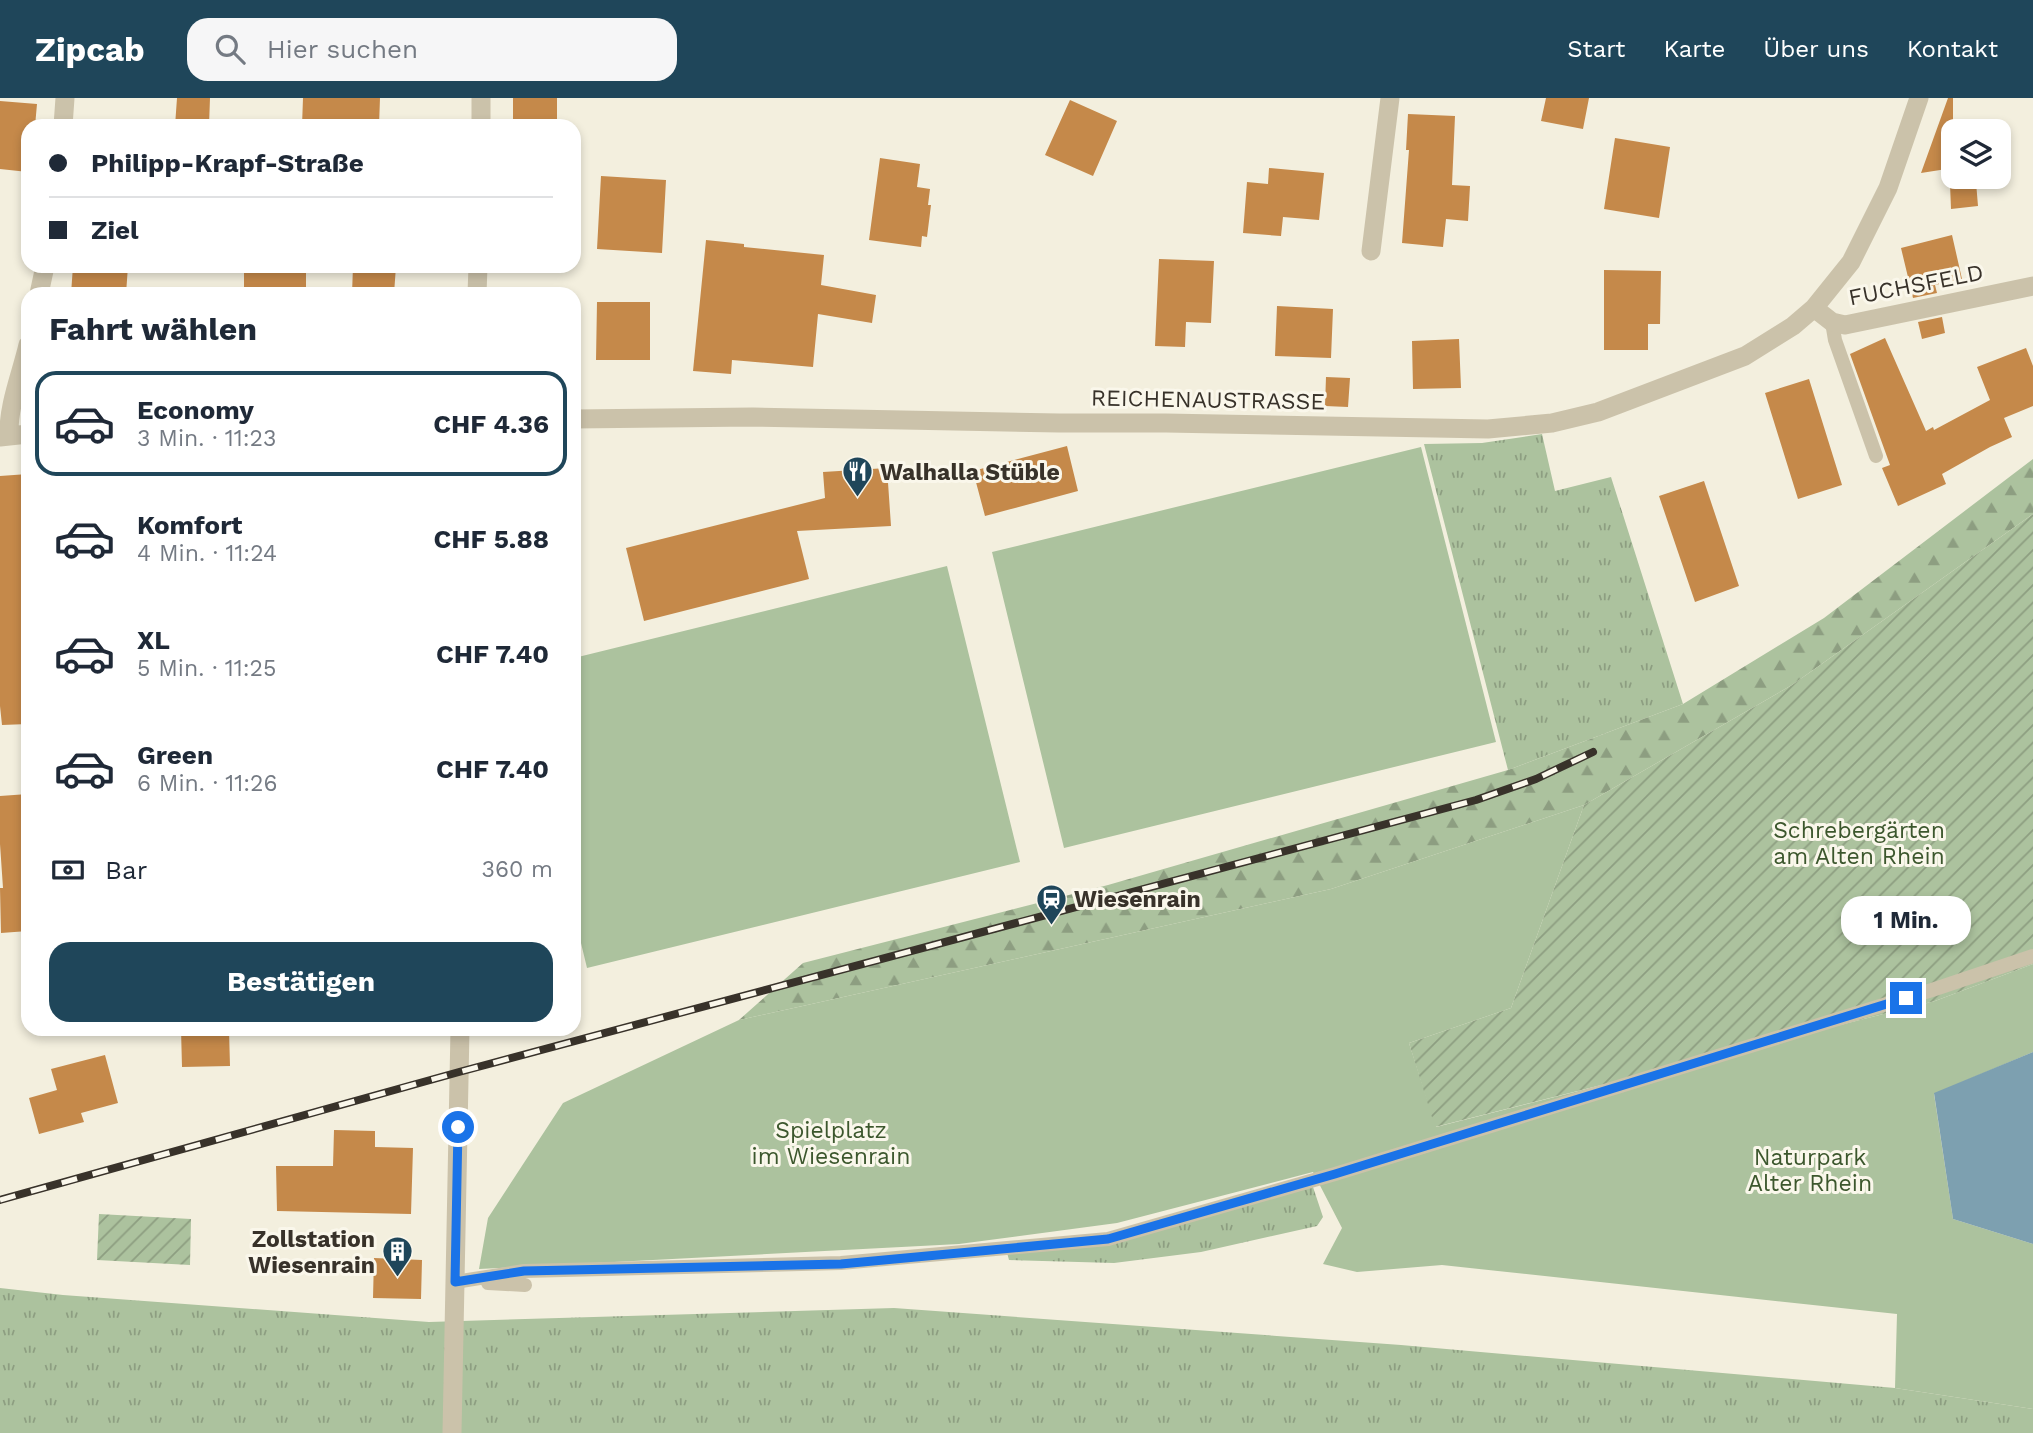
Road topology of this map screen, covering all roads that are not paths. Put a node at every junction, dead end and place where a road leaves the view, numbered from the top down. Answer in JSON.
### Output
{"nodes":[{"id":1,"x":65,"y":98,"type":"edge"},
{"id":2,"x":481,"y":98,"type":"edge"},
{"id":3,"x":1390,"y":98,"type":"edge"},
{"id":4,"x":1919,"y":98,"type":"edge"},
{"id":5,"x":64,"y":119,"type":"edge"},
{"id":6,"x":481,"y":119,"type":"edge"},
{"id":7,"x":1371,"y":251,"type":"dead end"},
{"id":8,"x":2033,"y":286,"type":"edge"},
{"id":9,"x":1814,"y":308,"type":"junction"},
{"id":10,"x":1832,"y":322,"type":"junction"},
{"id":11,"x":21,"y":371,"type":"edge"},
{"id":12,"x":581,"y":419,"type":"edge"},
{"id":13,"x":12,"y":436,"type":"edge"},
{"id":14,"x":1876,"y":456,"type":"dead end"},
{"id":15,"x":2033,"y":956,"type":"edge"},
{"id":16,"x":460,"y":1036,"type":"edge"},
{"id":17,"x":455,"y":1282,"type":"junction"},
{"id":18,"x":525,"y":1285,"type":"dead end"},
{"id":19,"x":452,"y":1433,"type":"edge"}],
"edges":[{"from":1,"to":5,"type":"street"},
{"from":2,"to":6,"type":"street"},
{"from":3,"to":7,"type":"street"},
{"from":4,"to":9,"type":"street","name":"REICHENAUSTRASSE"},
{"from":8,"to":10,"type":"street","name":"FUCHSFELD"},
{"from":9,"to":10,"type":"street","name":"FUCHSFELD"},
{"from":9,"to":12,"type":"street","name":"REICHENAUSTRASSE"},
{"from":10,"to":14,"type":"lane"},
{"from":11,"to":13,"type":"street"},
{"from":15,"to":17,"type":"lane"},
{"from":16,"to":17,"type":"street"},
{"from":17,"to":18,"type":"lane"},
{"from":17,"to":19,"type":"street"}]}
